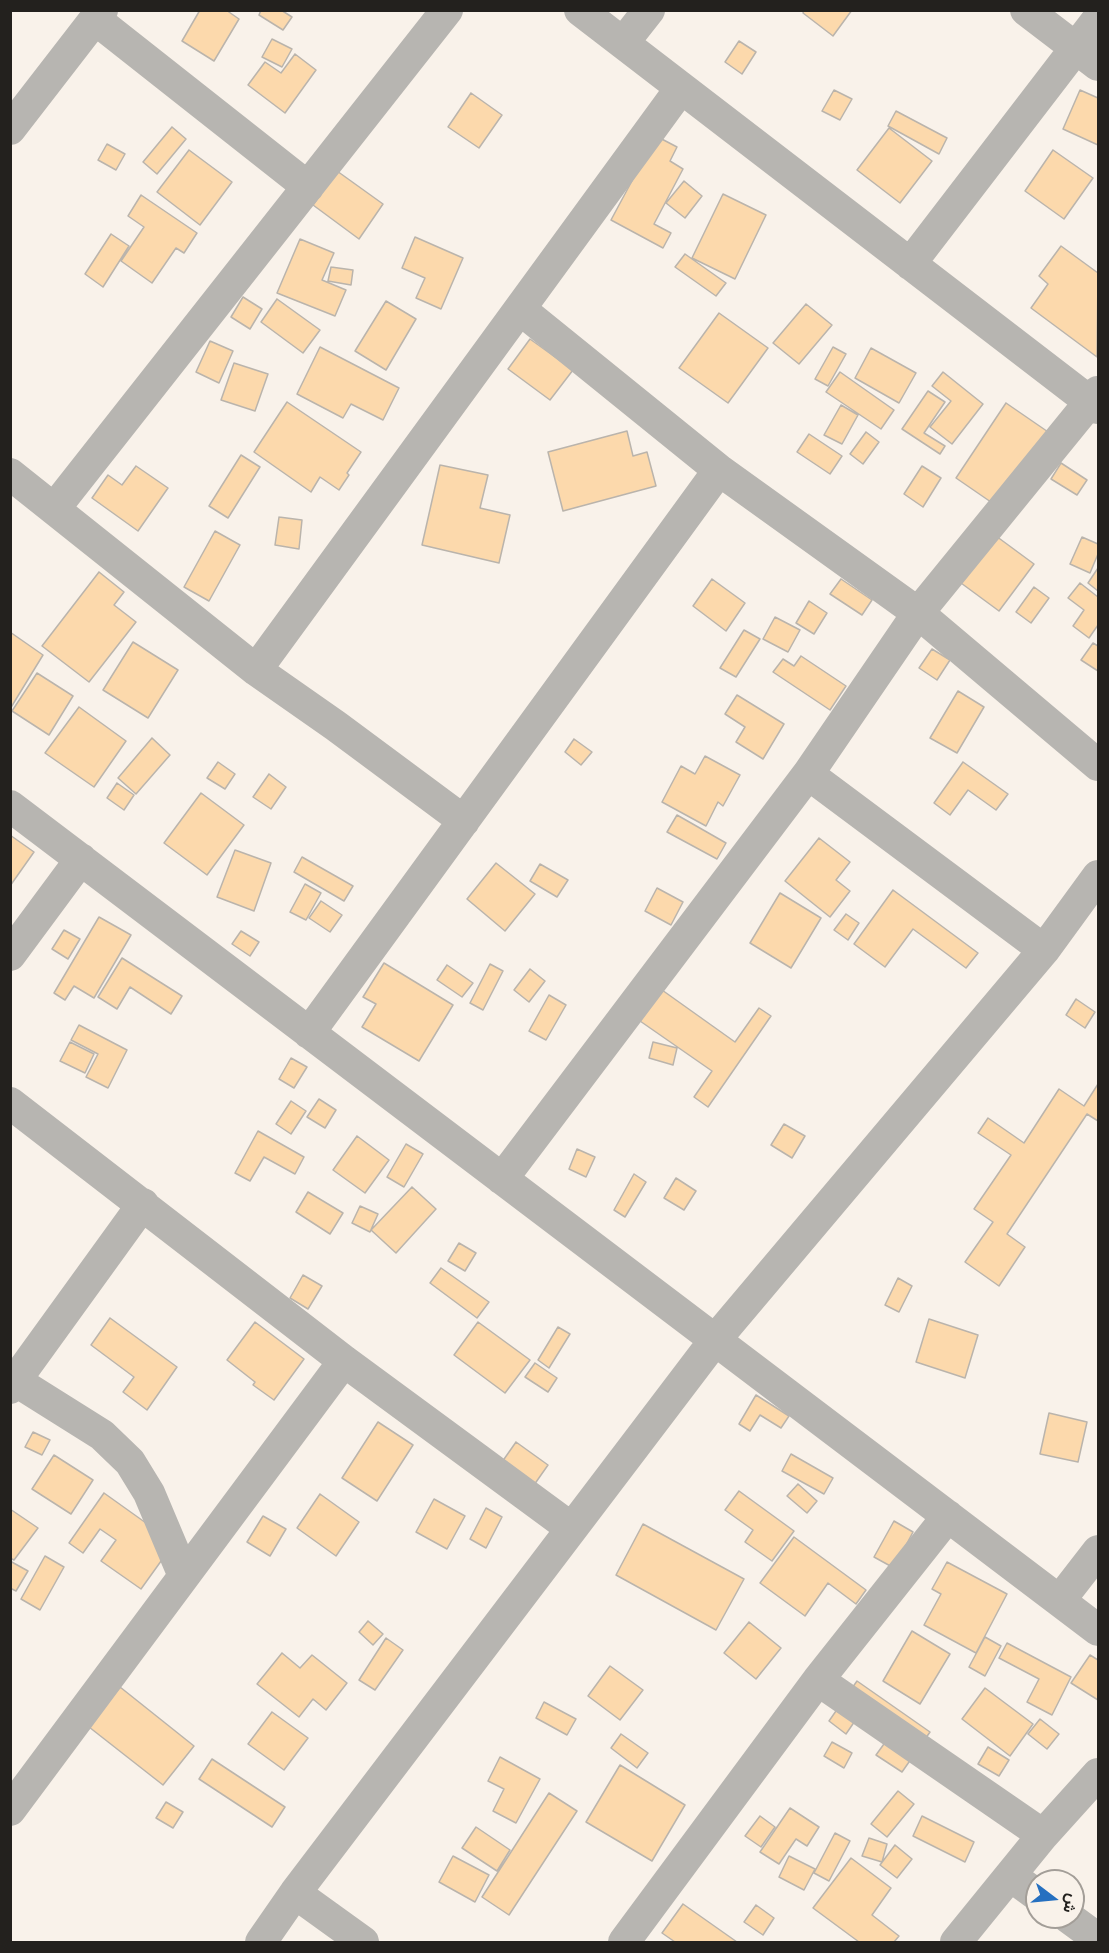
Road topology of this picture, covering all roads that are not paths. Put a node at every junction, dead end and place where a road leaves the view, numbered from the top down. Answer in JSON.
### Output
{"nodes":[{"id":1,"x":447,"y":10,"type":"edge"},
{"id":2,"x":580,"y":10,"type":"edge"},
{"id":3,"x":649,"y":10,"type":"edge"},
{"id":4,"x":1026,"y":10,"type":"edge"},
{"id":5,"x":99,"y":15,"type":"edge"},
{"id":6,"x":1098,"y":19,"type":"edge"},
{"id":7,"x":622,"y":43,"type":"junction"},
{"id":8,"x":1087,"y":56,"type":"edge"},
{"id":9,"x":681,"y":88,"type":"junction"},
{"id":10,"x":10,"y":129,"type":"edge"},
{"id":11,"x":308,"y":187,"type":"junction"},
{"id":12,"x":910,"y":264,"type":"junction"},
{"id":13,"x":520,"y":309,"type":"junction"},
{"id":14,"x":1096,"y":401,"type":"edge"},
{"id":15,"x":719,"y":470,"type":"junction"},
{"id":16,"x":10,"y":474,"type":"edge"},
{"id":17,"x":54,"y":509,"type":"junction"},
{"id":18,"x":918,"y":613,"type":"junction"},
{"id":19,"x":256,"y":670,"type":"junction"},
{"id":20,"x":1098,"y":765,"type":"edge"},
{"id":21,"x":807,"y":774,"type":"junction"},
{"id":22,"x":10,"y":806,"type":"edge"},
{"id":23,"x":464,"y":821,"type":"junction"},
{"id":24,"x":81,"y":859,"type":"junction"},
{"id":25,"x":1098,"y":876,"type":"edge"},
{"id":26,"x":1044,"y":950,"type":"junction"},
{"id":27,"x":10,"y":955,"type":"edge"},
{"id":28,"x":309,"y":1033,"type":"junction"},
{"id":29,"x":10,"y":1103,"type":"edge"},
{"id":30,"x":502,"y":1179,"type":"junction"},
{"id":31,"x":143,"y":1204,"type":"junction"},
{"id":32,"x":715,"y":1340,"type":"junction"},
{"id":33,"x":344,"y":1361,"type":"junction"},
{"id":34,"x":13,"y":1385,"type":"edge"},
{"id":35,"x":948,"y":1516,"type":"junction"},
{"id":36,"x":570,"y":1528,"type":"junction"},
{"id":37,"x":1098,"y":1551,"type":"edge"},
{"id":38,"x":184,"y":1576,"type":"junction"},
{"id":39,"x":1060,"y":1600,"type":"junction"},
{"id":40,"x":1098,"y":1630,"type":"edge"},
{"id":41,"x":818,"y":1680,"type":"junction"},
{"id":42,"x":1098,"y":1774,"type":"edge"},
{"id":43,"x":10,"y":1810,"type":"edge"},
{"id":44,"x":1043,"y":1835,"type":"junction"},
{"id":45,"x":1011,"y":1876,"type":"junction"},
{"id":46,"x":1025,"y":1886,"type":"edge"},
{"id":47,"x":295,"y":1893,"type":"junction"},
{"id":48,"x":1084,"y":1929,"type":"edge"},
{"id":49,"x":1098,"y":1939,"type":"edge"},
{"id":50,"x":261,"y":1942,"type":"edge"},
{"id":51,"x":363,"y":1942,"type":"edge"},
{"id":52,"x":624,"y":1942,"type":"edge"},
{"id":53,"x":956,"y":1942,"type":"edge"}],
"edges":[{"from":1,"to":11,"type":"street"},
{"from":2,"to":7,"type":"street"},
{"from":3,"to":7,"type":"street"},
{"from":4,"to":8,"type":"street"},
{"from":5,"to":10,"type":"street"},
{"from":5,"to":11,"type":"street"},
{"from":6,"to":8,"type":"street"},
{"from":7,"to":9,"type":"street"},
{"from":8,"to":12,"type":"street"},
{"from":9,"to":12,"type":"street"},
{"from":9,"to":13,"type":"street"},
{"from":11,"to":17,"type":"street"},
{"from":12,"to":14,"type":"street"},
{"from":13,"to":15,"type":"street"},
{"from":13,"to":19,"type":"street"},
{"from":14,"to":18,"type":"street"},
{"from":15,"to":18,"type":"street"},
{"from":15,"to":23,"type":"street"},
{"from":16,"to":17,"type":"street"},
{"from":17,"to":19,"type":"street"},
{"from":18,"to":20,"type":"street"},
{"from":18,"to":21,"type":"street"},
{"from":19,"to":23,"type":"street"},
{"from":21,"to":26,"type":"street"},
{"from":21,"to":30,"type":"street"},
{"from":22,"to":24,"type":"street"},
{"from":23,"to":28,"type":"street"},
{"from":24,"to":27,"type":"street"},
{"from":24,"to":28,"type":"street"},
{"from":25,"to":26,"type":"street"},
{"from":26,"to":32,"type":"street"},
{"from":28,"to":30,"type":"street"},
{"from":29,"to":31,"type":"street"},
{"from":30,"to":32,"type":"street"},
{"from":31,"to":33,"type":"street"},
{"from":31,"to":34,"type":"street"},
{"from":32,"to":35,"type":"street"},
{"from":32,"to":36,"type":"street"},
{"from":33,"to":36,"type":"street"},
{"from":33,"to":38,"type":"street"},
{"from":34,"to":38,"type":"street"},
{"from":35,"to":39,"type":"street"},
{"from":35,"to":41,"type":"street"},
{"from":36,"to":47,"type":"street"},
{"from":37,"to":39,"type":"street"},
{"from":38,"to":43,"type":"street"},
{"from":39,"to":40,"type":"street"},
{"from":41,"to":44,"type":"street"},
{"from":41,"to":52,"type":"street"},
{"from":42,"to":44,"type":"street"},
{"from":44,"to":45,"type":"street"},
{"from":45,"to":46,"type":"street"},
{"from":45,"to":53,"type":"street"},
{"from":47,"to":50,"type":"street"},
{"from":47,"to":51,"type":"street"},
{"from":48,"to":49,"type":"street"}]}
